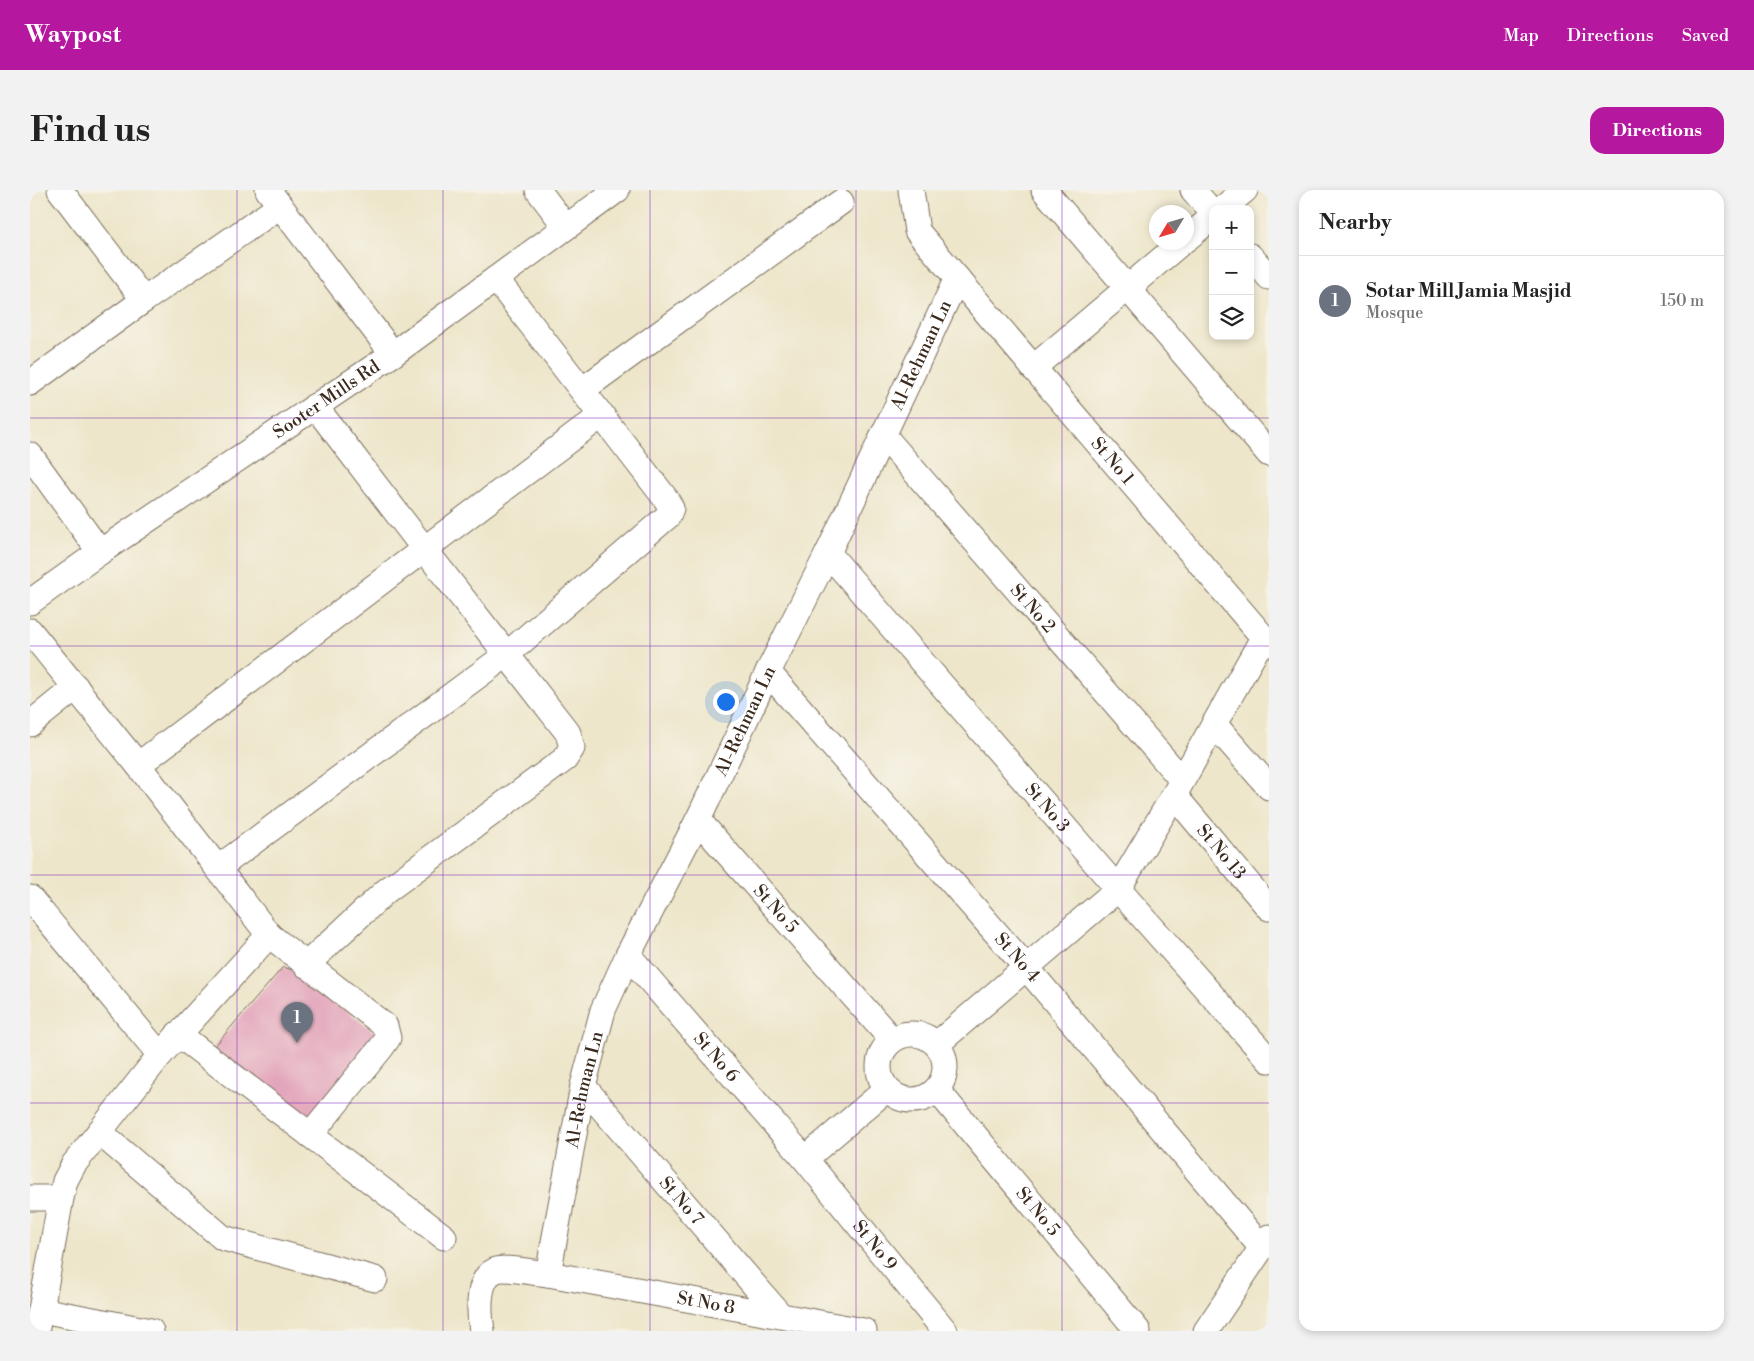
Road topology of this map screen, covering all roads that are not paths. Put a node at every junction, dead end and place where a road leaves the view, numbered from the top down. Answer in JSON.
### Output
{"nodes":[{"id":1,"x":60,"y":190,"type":"edge"},
{"id":2,"x":538,"y":190,"type":"edge"},
{"id":3,"x":617,"y":190,"type":"edge"},
{"id":4,"x":911,"y":190,"type":"edge"},
{"id":5,"x":1044,"y":190,"type":"edge"},
{"id":6,"x":1194,"y":190,"type":"edge"},
{"id":7,"x":1245,"y":190,"type":"edge"},
{"id":8,"x":274,"y":198,"type":"edge"},
{"id":9,"x":841,"y":202,"type":"dead end"},
{"id":10,"x":1227,"y":205,"type":"edge"},
{"id":11,"x":1209,"y":207,"type":"edge"},
{"id":12,"x":1209,"y":220,"type":"edge"},
{"id":13,"x":565,"y":226,"type":"junction"},
{"id":14,"x":1194,"y":232,"type":"edge"},
{"id":15,"x":1173,"y":250,"type":"edge"},
{"id":16,"x":1254,"y":260,"type":"edge"},
{"id":17,"x":1269,"y":277,"type":"edge"},
{"id":18,"x":957,"y":278,"type":"junction"},
{"id":19,"x":496,"y":279,"type":"junction"},
{"id":20,"x":1127,"y":289,"type":"junction"},
{"id":21,"x":144,"y":300,"type":"junction"},
{"id":22,"x":393,"y":354,"type":"junction"},
{"id":23,"x":1033,"y":368,"type":"junction"},
{"id":24,"x":30,"y":383,"type":"edge"},
{"id":25,"x":582,"y":390,"type":"junction"},
{"id":26,"x":315,"y":406,"type":"junction"},
{"id":27,"x":602,"y":415,"type":"junction"},
{"id":28,"x":882,"y":435,"type":"junction"},
{"id":29,"x":1269,"y":454,"type":"edge"},
{"id":30,"x":30,"y":455,"type":"edge"},
{"id":31,"x":425,"y":550,"type":"junction"},
{"id":32,"x":100,"y":552,"type":"junction"},
{"id":33,"x":828,"y":553,"type":"junction"},
{"id":34,"x":30,"y":602,"type":"edge"},
{"id":35,"x":30,"y":631,"type":"edge"},
{"id":36,"x":1266,"y":641,"type":"edge"},
{"id":37,"x":506,"y":655,"type":"junction"},
{"id":38,"x":768,"y":672,"type":"junction"},
{"id":39,"x":76,"y":687,"type":"junction"},
{"id":40,"x":30,"y":724,"type":"edge"},
{"id":41,"x":1214,"y":724,"type":"junction"},
{"id":42,"x":138,"y":765,"type":"junction"},
{"id":43,"x":1269,"y":787,"type":"edge"},
{"id":44,"x":1178,"y":788,"type":"junction"},
{"id":45,"x":698,"y":820,"type":"junction"},
{"id":46,"x":218,"y":868,"type":"junction"},
{"id":47,"x":1118,"y":889,"type":"junction"},
{"id":48,"x":30,"y":898,"type":"edge"},
{"id":49,"x":1269,"y":908,"type":"edge"},
{"id":50,"x":270,"y":935,"type":"junction"},
{"id":51,"x":628,"y":956,"type":"junction"},
{"id":52,"x":306,"y":965,"type":"junction"},
{"id":53,"x":1026,"y":967,"type":"junction"},
{"id":54,"x":178,"y":1034,"type":"junction"},
{"id":55,"x":892,"y":1040,"type":"junction"},
{"id":56,"x":937,"y":1044,"type":"junction"},
{"id":57,"x":160,"y":1055,"type":"junction"},
{"id":58,"x":1269,"y":1060,"type":"edge"},
{"id":59,"x":583,"y":1086,"type":"junction"},
{"id":60,"x":887,"y":1089,"type":"junction"},
{"id":61,"x":937,"y":1090,"type":"junction"},
{"id":62,"x":99,"y":1132,"type":"junction"},
{"id":63,"x":310,"y":1135,"type":"junction"},
{"id":64,"x":805,"y":1159,"type":"junction"},
{"id":65,"x":30,"y":1198,"type":"edge"},
{"id":66,"x":60,"y":1198,"type":"junction"},
{"id":67,"x":444,"y":1237,"type":"dead end"},
{"id":68,"x":1265,"y":1242,"type":"edge"},
{"id":69,"x":548,"y":1274,"type":"junction"},
{"id":70,"x":375,"y":1279,"type":"dead end"},
{"id":71,"x":780,"y":1315,"type":"junction"},
{"id":72,"x":39,"y":1320,"type":"edge"},
{"id":73,"x":151,"y":1331,"type":"edge"},
{"id":74,"x":482,"y":1331,"type":"edge"},
{"id":75,"x":864,"y":1331,"type":"edge"},
{"id":76,"x":945,"y":1331,"type":"edge"},
{"id":77,"x":1138,"y":1331,"type":"edge"},
{"id":78,"x":1206,"y":1331,"type":"edge"}],
"edges":[{"from":1,"to":21,"type":"street"},
{"from":2,"to":13,"type":"street"},
{"from":3,"to":13,"type":"street","name":"Sooter Mills Rd"},
{"from":4,"to":18,"type":"street","name":"Al-Rehman Ln"},
{"from":5,"to":20,"type":"street"},
{"from":6,"to":11,"type":"street"},
{"from":7,"to":10,"type":"street"},
{"from":8,"to":21,"type":"street"},
{"from":8,"to":22,"type":"street"},
{"from":9,"to":25,"type":"street"},
{"from":12,"to":14,"type":"street"},
{"from":13,"to":19,"type":"street","name":"Sooter Mills Rd"},
{"from":15,"to":20,"type":"street"},
{"from":16,"to":17,"type":"street"},
{"from":18,"to":23,"type":"street","name":"St No 1"},
{"from":18,"to":28,"type":"street","name":"Al-Rehman Ln"},
{"from":19,"to":22,"type":"street","name":"Sooter Mills Rd"},
{"from":19,"to":25,"type":"street"},
{"from":20,"to":23,"type":"street"},
{"from":20,"to":29,"type":"street"},
{"from":21,"to":24,"type":"street"},
{"from":22,"to":26,"type":"street","name":"Sooter Mills Rd"},
{"from":23,"to":36,"type":"street","name":"St No 1"},
{"from":25,"to":27,"type":"street"},
{"from":26,"to":31,"type":"street"},
{"from":26,"to":32,"type":"street","name":"Sooter Mills Rd"},
{"from":27,"to":31,"type":"street"},
{"from":27,"to":37,"type":"street"},
{"from":28,"to":33,"type":"street","name":"Al-Rehman Ln"},
{"from":28,"to":44,"type":"street","name":"St No 2"},
{"from":30,"to":32,"type":"street"},
{"from":31,"to":37,"type":"street"},
{"from":31,"to":42,"type":"street"},
{"from":32,"to":34,"type":"street","name":"Sooter Mills Rd"},
{"from":33,"to":38,"type":"street","name":"Al-Rehman Ln"},
{"from":33,"to":47,"type":"street","name":"St No 3"},
{"from":35,"to":39,"type":"street"},
{"from":36,"to":41,"type":"street"},
{"from":37,"to":46,"type":"street"},
{"from":37,"to":52,"type":"street"},
{"from":38,"to":45,"type":"street","name":"Al-Rehman Ln"},
{"from":38,"to":53,"type":"street","name":"St No 4"},
{"from":39,"to":40,"type":"street"},
{"from":39,"to":42,"type":"street"},
{"from":41,"to":43,"type":"street"},
{"from":41,"to":44,"type":"street"},
{"from":42,"to":46,"type":"street"},
{"from":44,"to":47,"type":"street"},
{"from":44,"to":49,"type":"street","name":"St No 13"},
{"from":45,"to":51,"type":"street","name":"Al-Rehman Ln"},
{"from":45,"to":55,"type":"street","name":"St No 5"},
{"from":46,"to":50,"type":"street"},
{"from":47,"to":53,"type":"street"},
{"from":47,"to":58,"type":"street","name":"St No 3"},
{"from":48,"to":57,"type":"street"},
{"from":50,"to":52,"type":"street"},
{"from":50,"to":54,"type":"street"},
{"from":51,"to":59,"type":"street","name":"Al-Rehman Ln"},
{"from":51,"to":64,"type":"street","name":"St No 6"},
{"from":52,"to":63,"type":"street"},
{"from":53,"to":56,"type":"street"},
{"from":53,"to":68,"type":"street","name":"St No 4"},
{"from":54,"to":57,"type":"street"},
{"from":54,"to":63,"type":"street"},
{"from":55,"to":56,"type":"street"},
{"from":55,"to":60,"type":"street"},
{"from":56,"to":61,"type":"street"},
{"from":57,"to":62,"type":"street"},
{"from":59,"to":69,"type":"street","name":"Al-Rehman Ln"},
{"from":59,"to":71,"type":"street","name":"St No 7"},
{"from":60,"to":61,"type":"street"},
{"from":60,"to":64,"type":"street"},
{"from":61,"to":77,"type":"street","name":"St No 5"},
{"from":62,"to":66,"type":"street"},
{"from":62,"to":70,"type":"street"},
{"from":63,"to":67,"type":"street"},
{"from":64,"to":76,"type":"street","name":"St No 9"},
{"from":65,"to":66,"type":"street"},
{"from":66,"to":72,"type":"street"},
{"from":68,"to":78,"type":"street"},
{"from":69,"to":71,"type":"street","name":"St No 8"},
{"from":69,"to":74,"type":"street","name":"St No 8"},
{"from":71,"to":75,"type":"street","name":"St No 8"},
{"from":72,"to":73,"type":"street"}]}
